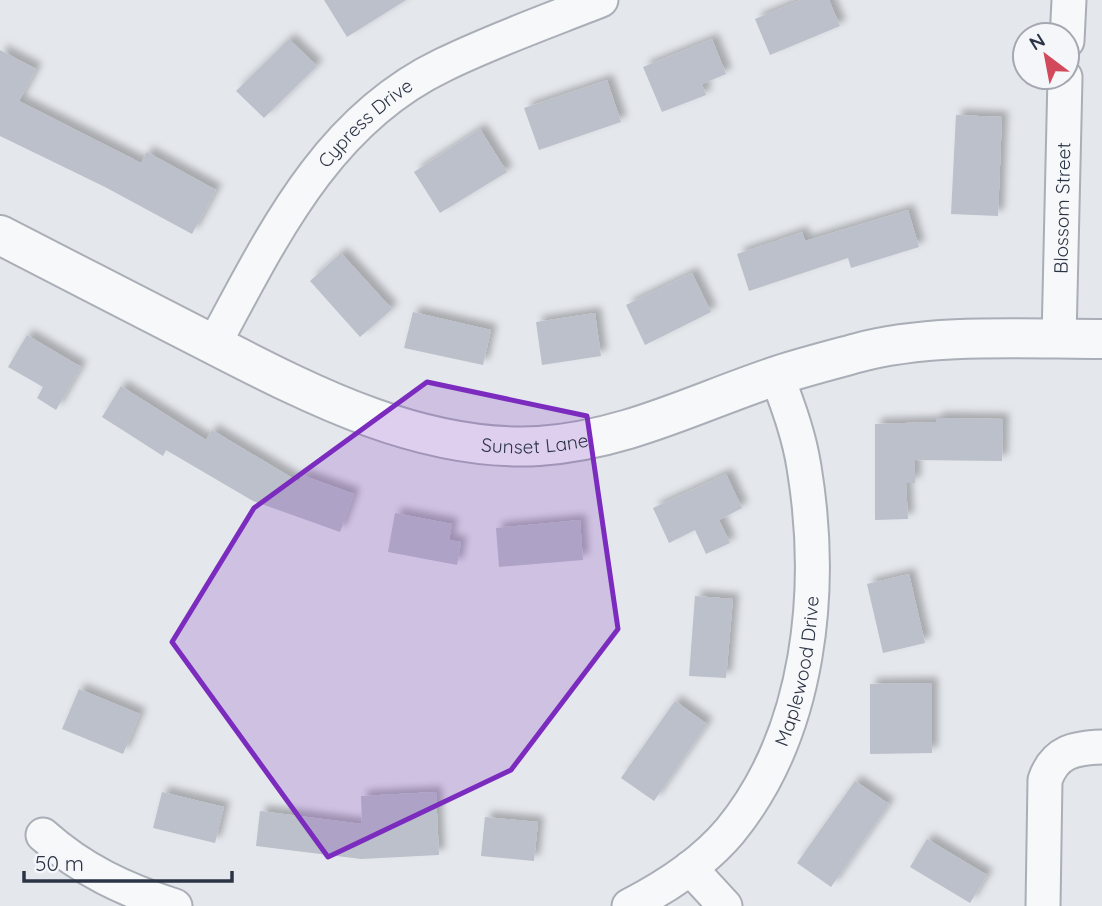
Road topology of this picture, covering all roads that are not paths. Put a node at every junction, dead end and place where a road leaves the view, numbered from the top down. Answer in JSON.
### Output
{"nodes":[{"id":1,"x":601,"y":0,"type":"edge"},
{"id":2,"x":1069,"y":0,"type":"edge"},
{"id":3,"x":1068,"y":21,"type":"edge"},
{"id":4,"x":1065,"y":91,"type":"edge"},
{"id":5,"x":0,"y":235,"type":"edge"},
{"id":6,"x":1059,"y":339,"type":"junction"},
{"id":7,"x":1102,"y":339,"type":"edge"},
{"id":8,"x":214,"y":344,"type":"junction"},
{"id":9,"x":777,"y":376,"type":"junction"},
{"id":10,"x":1102,"y":747,"type":"edge"},
{"id":11,"x":43,"y":835,"type":"dead end"},
{"id":12,"x":690,"y":868,"type":"junction"},
{"id":13,"x":176,"y":906,"type":"edge"},
{"id":14,"x":629,"y":906,"type":"edge"},
{"id":15,"x":724,"y":906,"type":"edge"},
{"id":16,"x":1043,"y":906,"type":"edge"}],
"edges":[{"from":1,"to":8,"type":"street","name":"Cypress Drive"},
{"from":2,"to":3,"type":"street"},
{"from":4,"to":6,"type":"street","name":"Blossom Street"},
{"from":5,"to":8,"type":"street","name":"Sunset Lane"},
{"from":6,"to":7,"type":"street","name":"Sunset Lane"},
{"from":6,"to":9,"type":"street","name":"Sunset Lane"},
{"from":8,"to":9,"type":"street","name":"Sunset Lane"},
{"from":9,"to":12,"type":"street","name":"Maplewood Drive"},
{"from":10,"to":16,"type":"street"},
{"from":11,"to":13,"type":"street"},
{"from":12,"to":14,"type":"street","name":"Maplewood Drive"},
{"from":12,"to":15,"type":"street"}]}
